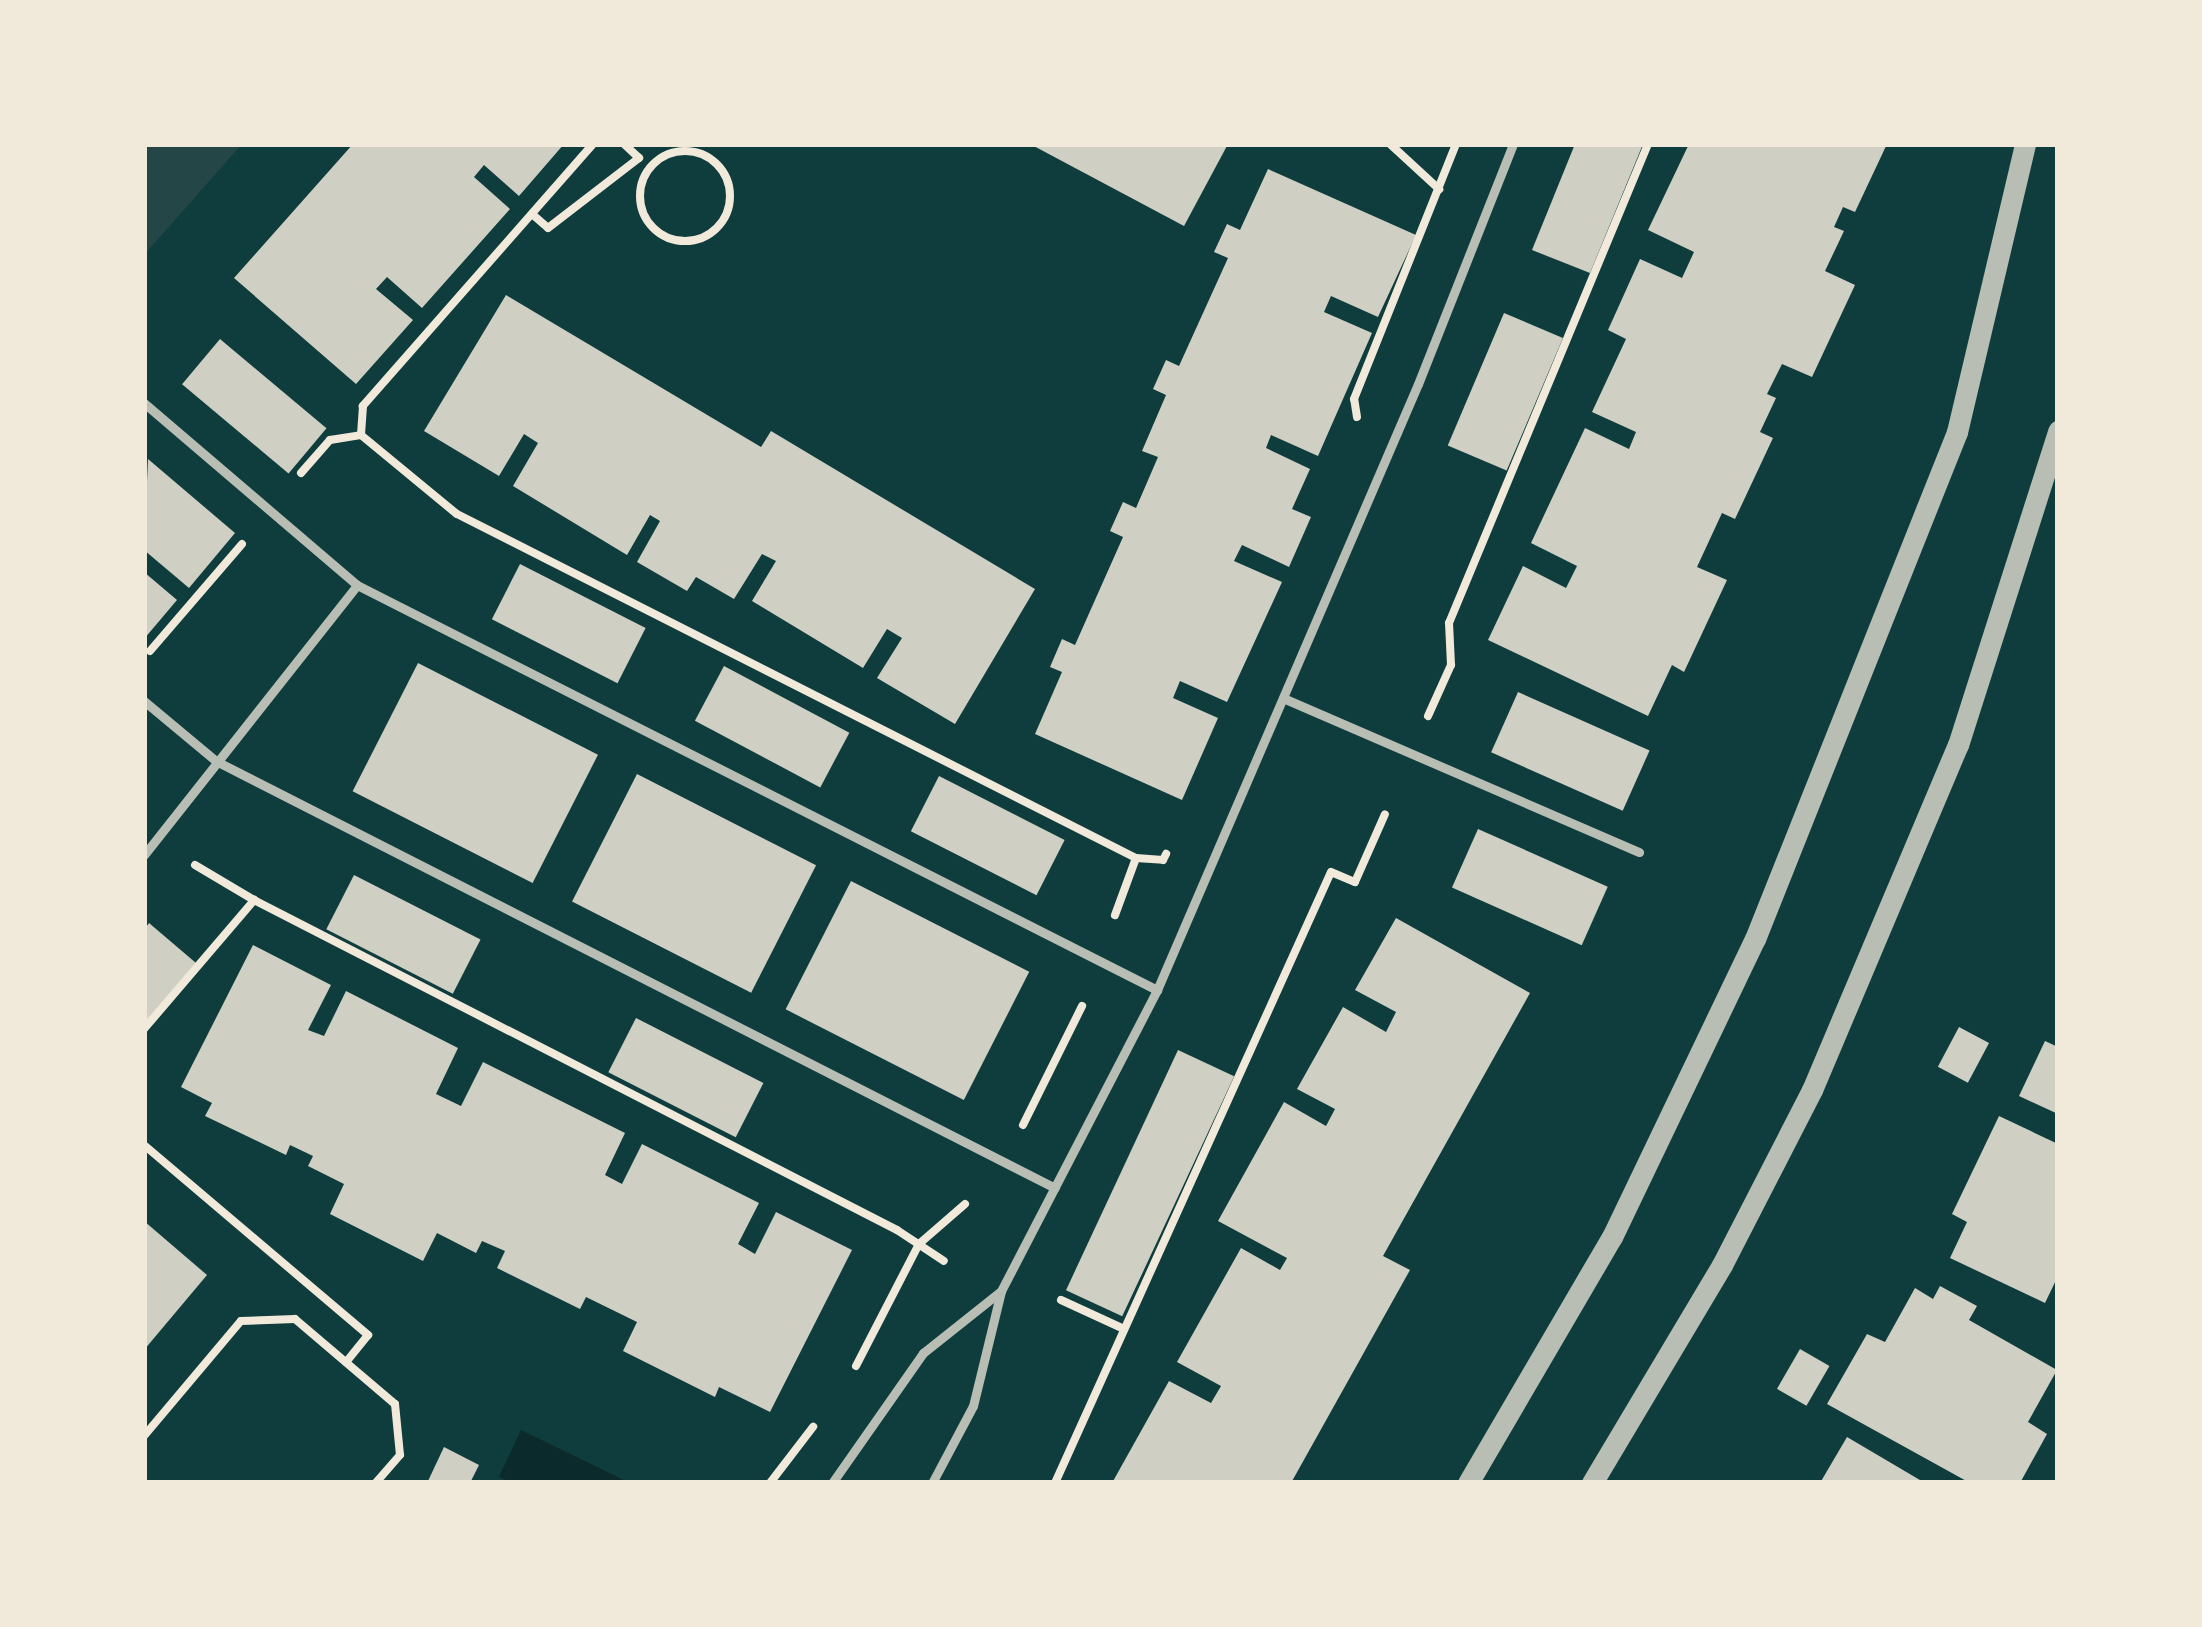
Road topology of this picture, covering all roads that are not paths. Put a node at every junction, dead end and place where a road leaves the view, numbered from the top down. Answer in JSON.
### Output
{"nodes":[{"id":1,"x":1513,"y":144,"type":"edge"},
{"id":2,"x":2025,"y":144,"type":"edge"},
{"id":3,"x":144,"y":403,"type":"edge"},
{"id":4,"x":2058,"y":431,"type":"edge"},
{"id":5,"x":357,"y":585,"type":"junction"},
{"id":6,"x":1283,"y":698,"type":"junction"},
{"id":7,"x":144,"y":701,"type":"edge"},
{"id":8,"x":216,"y":761,"type":"junction"},
{"id":9,"x":1639,"y":852,"type":"dead end"},
{"id":10,"x":144,"y":855,"type":"edge"},
{"id":11,"x":1156,"y":990,"type":"junction"},
{"id":12,"x":1055,"y":1188,"type":"junction"},
{"id":13,"x":1001,"y":1291,"type":"junction"},
{"id":14,"x":832,"y":1483,"type":"edge"},
{"id":15,"x":932,"y":1483,"type":"edge"},
{"id":16,"x":1468,"y":1483,"type":"edge"},
{"id":17,"x":1592,"y":1483,"type":"edge"}],
"edges":[{"from":1,"to":6,"type":"lane"},
{"from":2,"to":16,"type":"street"},
{"from":3,"to":5,"type":"lane"},
{"from":4,"to":17,"type":"street"},
{"from":5,"to":8,"type":"lane"},
{"from":5,"to":11,"type":"lane"},
{"from":6,"to":9,"type":"lane"},
{"from":6,"to":11,"type":"lane"},
{"from":7,"to":8,"type":"lane"},
{"from":8,"to":10,"type":"lane"},
{"from":8,"to":12,"type":"lane"},
{"from":11,"to":12,"type":"lane"},
{"from":12,"to":13,"type":"lane"},
{"from":13,"to":14,"type":"lane"},
{"from":13,"to":15,"type":"lane"}]}
